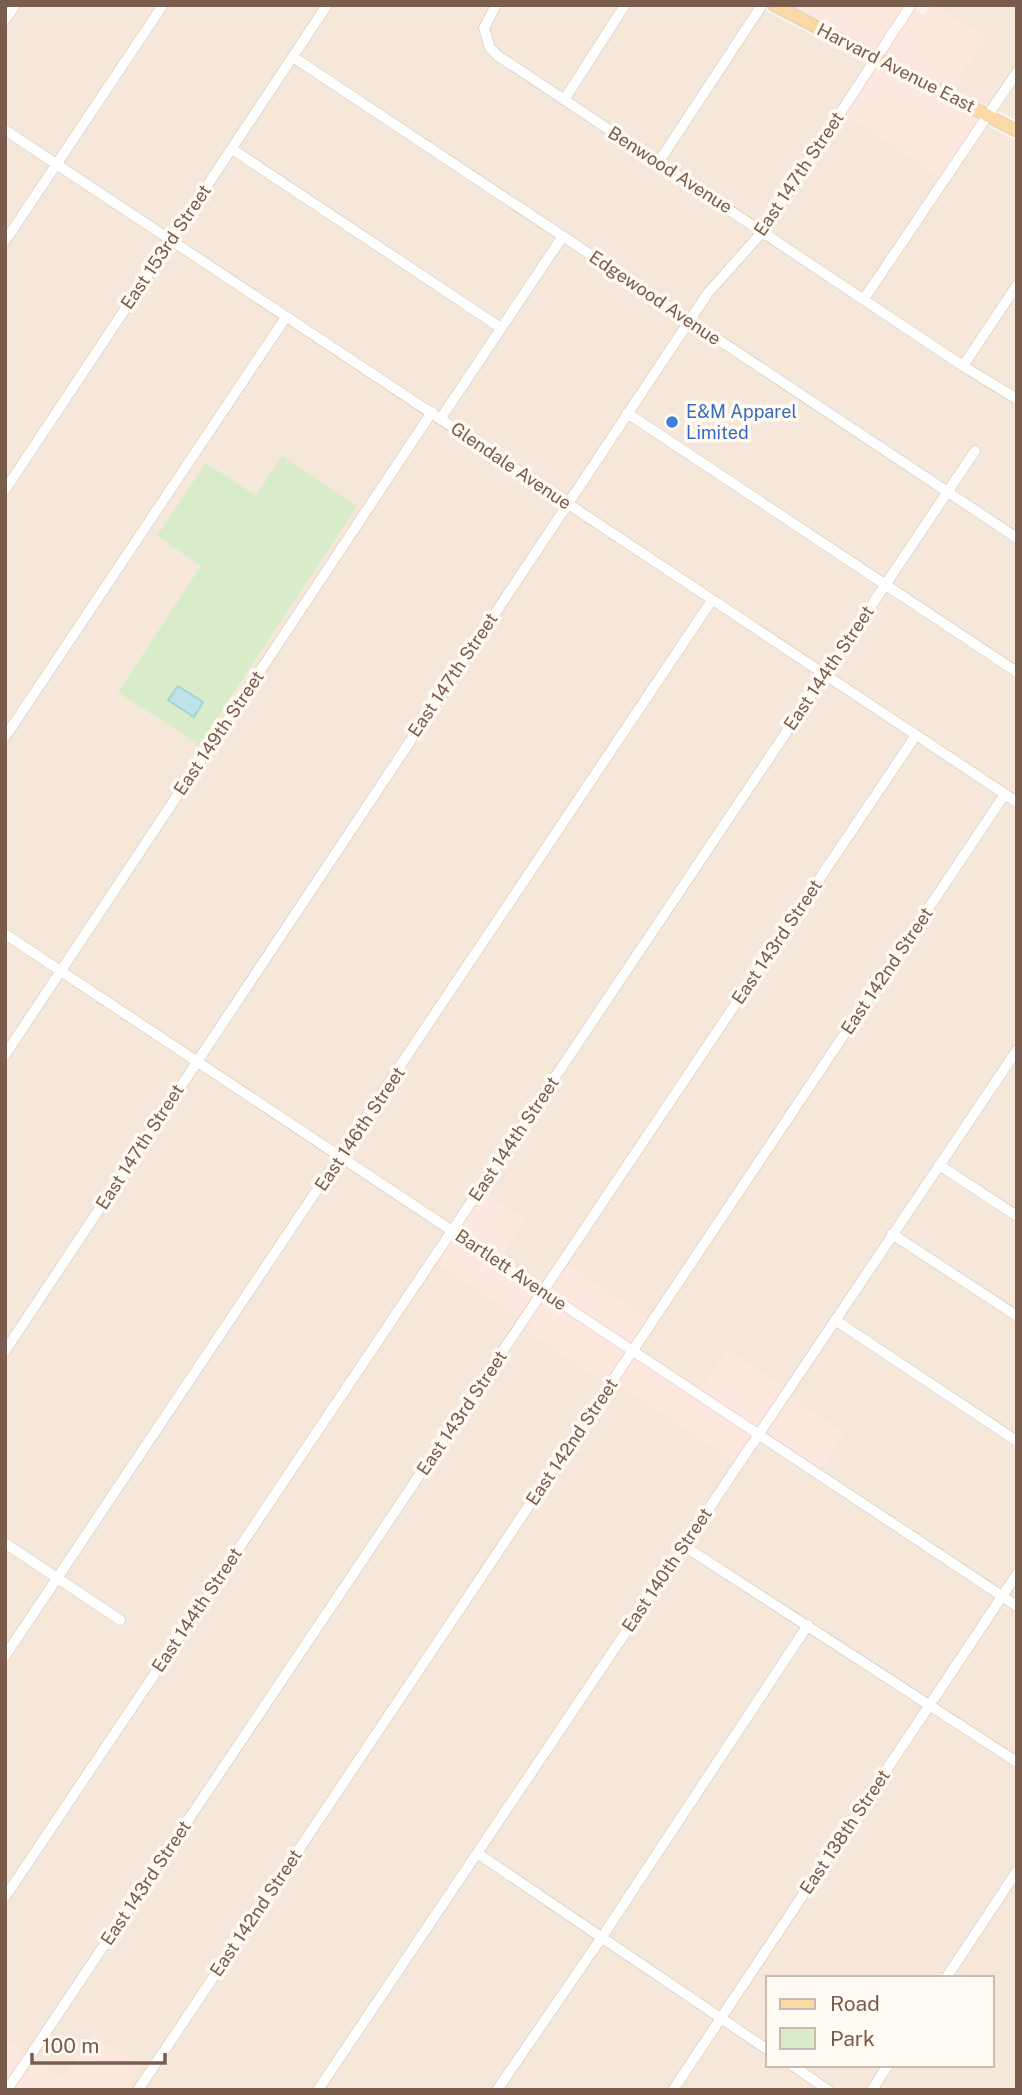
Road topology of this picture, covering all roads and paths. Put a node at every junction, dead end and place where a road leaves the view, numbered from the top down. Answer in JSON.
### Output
{"nodes":[{"id":1,"x":15,"y":5,"type":"edge"},
{"id":2,"x":163,"y":5,"type":"edge"},
{"id":3,"x":327,"y":5,"type":"edge"},
{"id":4,"x":496,"y":5,"type":"edge"},
{"id":5,"x":625,"y":5,"type":"edge"},
{"id":6,"x":762,"y":5,"type":"edge"},
{"id":7,"x":774,"y":5,"type":"edge"},
{"id":8,"x":911,"y":5,"type":"edge"},
{"id":9,"x":5,"y":20,"type":"edge"},
{"id":10,"x":293,"y":57,"type":"junction"},
{"id":11,"x":877,"y":57,"type":"junction"},
{"id":12,"x":1017,"y":72,"type":"edge"},
{"id":13,"x":564,"y":100,"type":"junction"},
{"id":14,"x":988,"y":116,"type":"junction"},
{"id":15,"x":5,"y":130,"type":"edge"},
{"id":16,"x":1017,"y":131,"type":"edge"},
{"id":17,"x":232,"y":149,"type":"junction"},
{"id":18,"x":658,"y":163,"type":"junction"},
{"id":19,"x":56,"y":164,"type":"junction"},
{"id":20,"x":763,"y":231,"type":"junction"},
{"id":21,"x":563,"y":236,"type":"junction"},
{"id":22,"x":170,"y":240,"type":"junction"},
{"id":23,"x":5,"y":241,"type":"edge"},
{"id":24,"x":1017,"y":285,"type":"edge"},
{"id":25,"x":864,"y":299,"type":"junction"},
{"id":26,"x":286,"y":317,"type":"junction"},
{"id":27,"x":689,"y":321,"type":"junction"},
{"id":28,"x":501,"y":328,"type":"junction"},
{"id":29,"x":963,"y":366,"type":"junction"},
{"id":30,"x":1017,"y":399,"type":"edge"},
{"id":31,"x":627,"y":413,"type":"junction"},
{"id":32,"x":436,"y":415,"type":"junction"},
{"id":33,"x":975,"y":451,"type":"dead end"},
{"id":34,"x":5,"y":489,"type":"edge"},
{"id":35,"x":947,"y":492,"type":"junction"},
{"id":36,"x":567,"y":504,"type":"junction"},
{"id":37,"x":1017,"y":538,"type":"edge"},
{"id":38,"x":885,"y":584,"type":"junction"},
{"id":39,"x":712,"y":600,"type":"junction"},
{"id":40,"x":1017,"y":672,"type":"edge"},
{"id":41,"x":824,"y":676,"type":"junction"},
{"id":42,"x":916,"y":735,"type":"junction"},
{"id":43,"x":5,"y":737,"type":"edge"},
{"id":44,"x":1005,"y":794,"type":"junction"},
{"id":45,"x":1017,"y":802,"type":"edge"},
{"id":46,"x":5,"y":934,"type":"edge"},
{"id":47,"x":61,"y":971,"type":"junction"},
{"id":48,"x":1017,"y":1050,"type":"edge"},
{"id":49,"x":5,"y":1055,"type":"edge"},
{"id":50,"x":197,"y":1061,"type":"junction"},
{"id":51,"x":341,"y":1157,"type":"junction"},
{"id":52,"x":939,"y":1165,"type":"junction"},
{"id":53,"x":1017,"y":1216,"type":"edge"},
{"id":54,"x":452,"y":1231,"type":"junction"},
{"id":55,"x":892,"y":1234,"type":"junction"},
{"id":56,"x":543,"y":1292,"type":"junction"},
{"id":57,"x":1017,"y":1316,"type":"edge"},
{"id":58,"x":835,"y":1320,"type":"junction"},
{"id":59,"x":5,"y":1351,"type":"edge"},
{"id":60,"x":632,"y":1352,"type":"junction"},
{"id":61,"x":758,"y":1436,"type":"junction"},
{"id":62,"x":1017,"y":1441,"type":"edge"},
{"id":63,"x":5,"y":1543,"type":"edge"},
{"id":64,"x":684,"y":1546,"type":"junction"},
{"id":65,"x":1017,"y":1574,"type":"edge"},
{"id":66,"x":58,"y":1578,"type":"junction"},
{"id":67,"x":1002,"y":1596,"type":"junction"},
{"id":68,"x":1017,"y":1606,"type":"edge"},
{"id":69,"x":120,"y":1620,"type":"dead end"},
{"id":70,"x":808,"y":1625,"type":"junction"},
{"id":71,"x":5,"y":1656,"type":"edge"},
{"id":72,"x":930,"y":1704,"type":"junction"},
{"id":73,"x":1017,"y":1762,"type":"edge"},
{"id":74,"x":477,"y":1853,"type":"junction"},
{"id":75,"x":1017,"y":1871,"type":"edge"},
{"id":76,"x":5,"y":1896,"type":"edge"},
{"id":77,"x":602,"y":1937,"type":"junction"},
{"id":78,"x":947,"y":1976,"type":"edge"},
{"id":79,"x":722,"y":2018,"type":"junction"},
{"id":80,"x":766,"y":2049,"type":"edge"},
{"id":81,"x":795,"y":2067,"type":"edge"},
{"id":82,"x":887,"y":2067,"type":"edge"},
{"id":83,"x":7,"y":2090,"type":"edge"},
{"id":84,"x":138,"y":2090,"type":"edge"},
{"id":85,"x":318,"y":2090,"type":"edge"},
{"id":86,"x":497,"y":2090,"type":"edge"},
{"id":87,"x":673,"y":2090,"type":"edge"},
{"id":88,"x":828,"y":2090,"type":"edge"},
{"id":89,"x":872,"y":2090,"type":"edge"}],
"edges":[{"from":1,"to":9,"type":"street"},
{"from":2,"to":19,"type":"street"},
{"from":3,"to":10,"type":"street","name":"East 153rd Street"},
{"from":4,"to":13,"type":"street","name":"Benwood Avenue"},
{"from":5,"to":13,"type":"street"},
{"from":6,"to":18,"type":"street"},
{"from":7,"to":11,"type":"main road","name":"Harvard Avenue East"},
{"from":8,"to":11,"type":"street","name":"East 147th Street"},
{"from":10,"to":17,"type":"street","name":"East 153rd Street"},
{"from":10,"to":21,"type":"street","name":"Edgewood Avenue"},
{"from":11,"to":14,"type":"main road","name":"Harvard Avenue East"},
{"from":11,"to":20,"type":"street","name":"East 147th Street"},
{"from":12,"to":14,"type":"street"},
{"from":13,"to":18,"type":"street","name":"Benwood Avenue"},
{"from":14,"to":16,"type":"main road","name":"Harvard Avenue East"},
{"from":14,"to":25,"type":"street"},
{"from":15,"to":19,"type":"street","name":"Glendale Avenue"},
{"from":17,"to":22,"type":"street","name":"East 153rd Street"},
{"from":17,"to":28,"type":"street"},
{"from":18,"to":20,"type":"street","name":"Benwood Avenue"},
{"from":19,"to":22,"type":"street","name":"Glendale Avenue"},
{"from":19,"to":23,"type":"street"},
{"from":20,"to":25,"type":"street","name":"Benwood Avenue"},
{"from":20,"to":27,"type":"street","name":"East 147th Street"},
{"from":21,"to":27,"type":"street","name":"Edgewood Avenue"},
{"from":21,"to":28,"type":"street","name":"East 149th Street"},
{"from":22,"to":26,"type":"street","name":"Glendale Avenue"},
{"from":22,"to":34,"type":"street","name":"East 153rd Street"},
{"from":24,"to":29,"type":"street"},
{"from":25,"to":29,"type":"street","name":"Benwood Avenue"},
{"from":26,"to":32,"type":"street","name":"Glendale Avenue"},
{"from":26,"to":43,"type":"street"},
{"from":27,"to":31,"type":"street","name":"East 147th Street"},
{"from":27,"to":35,"type":"street","name":"Edgewood Avenue"},
{"from":28,"to":32,"type":"street","name":"East 149th Street"},
{"from":29,"to":30,"type":"street","name":"Benwood Avenue"},
{"from":31,"to":36,"type":"street","name":"East 147th Street"},
{"from":31,"to":38,"type":"street"},
{"from":32,"to":36,"type":"street","name":"Glendale Avenue"},
{"from":32,"to":47,"type":"street","name":"East 149th Street"},
{"from":33,"to":35,"type":"street","name":"East 144th Street"},
{"from":35,"to":37,"type":"street","name":"Edgewood Avenue"},
{"from":35,"to":38,"type":"street","name":"East 144th Street"},
{"from":36,"to":39,"type":"street","name":"Glendale Avenue"},
{"from":36,"to":50,"type":"street","name":"East 147th Street"},
{"from":38,"to":40,"type":"street"},
{"from":38,"to":41,"type":"street","name":"East 144th Street"},
{"from":39,"to":41,"type":"street","name":"Glendale Avenue"},
{"from":39,"to":51,"type":"street","name":"East 146th Street"},
{"from":41,"to":42,"type":"street","name":"Glendale Avenue"},
{"from":41,"to":54,"type":"street","name":"East 144th Street"},
{"from":42,"to":44,"type":"street","name":"Glendale Avenue"},
{"from":42,"to":56,"type":"street","name":"East 143rd Street"},
{"from":44,"to":45,"type":"street","name":"Glendale Avenue"},
{"from":44,"to":60,"type":"street","name":"East 142nd Street"},
{"from":46,"to":47,"type":"street","name":"Bartlett Avenue"},
{"from":47,"to":49,"type":"street","name":"East 149th Street"},
{"from":47,"to":50,"type":"street","name":"Bartlett Avenue"},
{"from":48,"to":52,"type":"street","name":"East 140th Street"},
{"from":50,"to":51,"type":"street","name":"Bartlett Avenue"},
{"from":50,"to":59,"type":"street","name":"East 147th Street"},
{"from":51,"to":54,"type":"street","name":"Bartlett Avenue"},
{"from":51,"to":66,"type":"street","name":"East 146th Street"},
{"from":52,"to":53,"type":"street"},
{"from":52,"to":55,"type":"street","name":"East 140th Street"},
{"from":54,"to":56,"type":"street","name":"Bartlett Avenue"},
{"from":54,"to":76,"type":"street","name":"East 144th Street"},
{"from":55,"to":57,"type":"street"},
{"from":55,"to":58,"type":"street","name":"East 140th Street"},
{"from":56,"to":60,"type":"street","name":"Bartlett Avenue"},
{"from":56,"to":83,"type":"street","name":"East 143rd Street"},
{"from":58,"to":61,"type":"street","name":"East 140th Street"},
{"from":58,"to":62,"type":"street"},
{"from":60,"to":61,"type":"street","name":"Bartlett Avenue"},
{"from":60,"to":84,"type":"street","name":"East 142nd Street"},
{"from":61,"to":64,"type":"street","name":"East 140th Street"},
{"from":61,"to":67,"type":"street","name":"Bartlett Avenue"},
{"from":63,"to":66,"type":"street"},
{"from":64,"to":70,"type":"street"},
{"from":64,"to":74,"type":"street","name":"East 140th Street"},
{"from":65,"to":67,"type":"street","name":"East 138th Street"},
{"from":66,"to":69,"type":"street"},
{"from":66,"to":71,"type":"street","name":"East 146th Street"},
{"from":67,"to":68,"type":"street","name":"Bartlett Avenue"},
{"from":67,"to":72,"type":"street","name":"East 138th Street"},
{"from":70,"to":72,"type":"street"},
{"from":70,"to":77,"type":"street"},
{"from":72,"to":73,"type":"street"},
{"from":72,"to":79,"type":"street","name":"East 138th Street"},
{"from":74,"to":77,"type":"street"},
{"from":74,"to":85,"type":"street","name":"East 140th Street"},
{"from":75,"to":78,"type":"street"},
{"from":77,"to":79,"type":"street"},
{"from":77,"to":86,"type":"street"},
{"from":79,"to":80,"type":"street"},
{"from":79,"to":87,"type":"street","name":"East 138th Street"},
{"from":81,"to":88,"type":"street"},
{"from":82,"to":89,"type":"street"}]}
